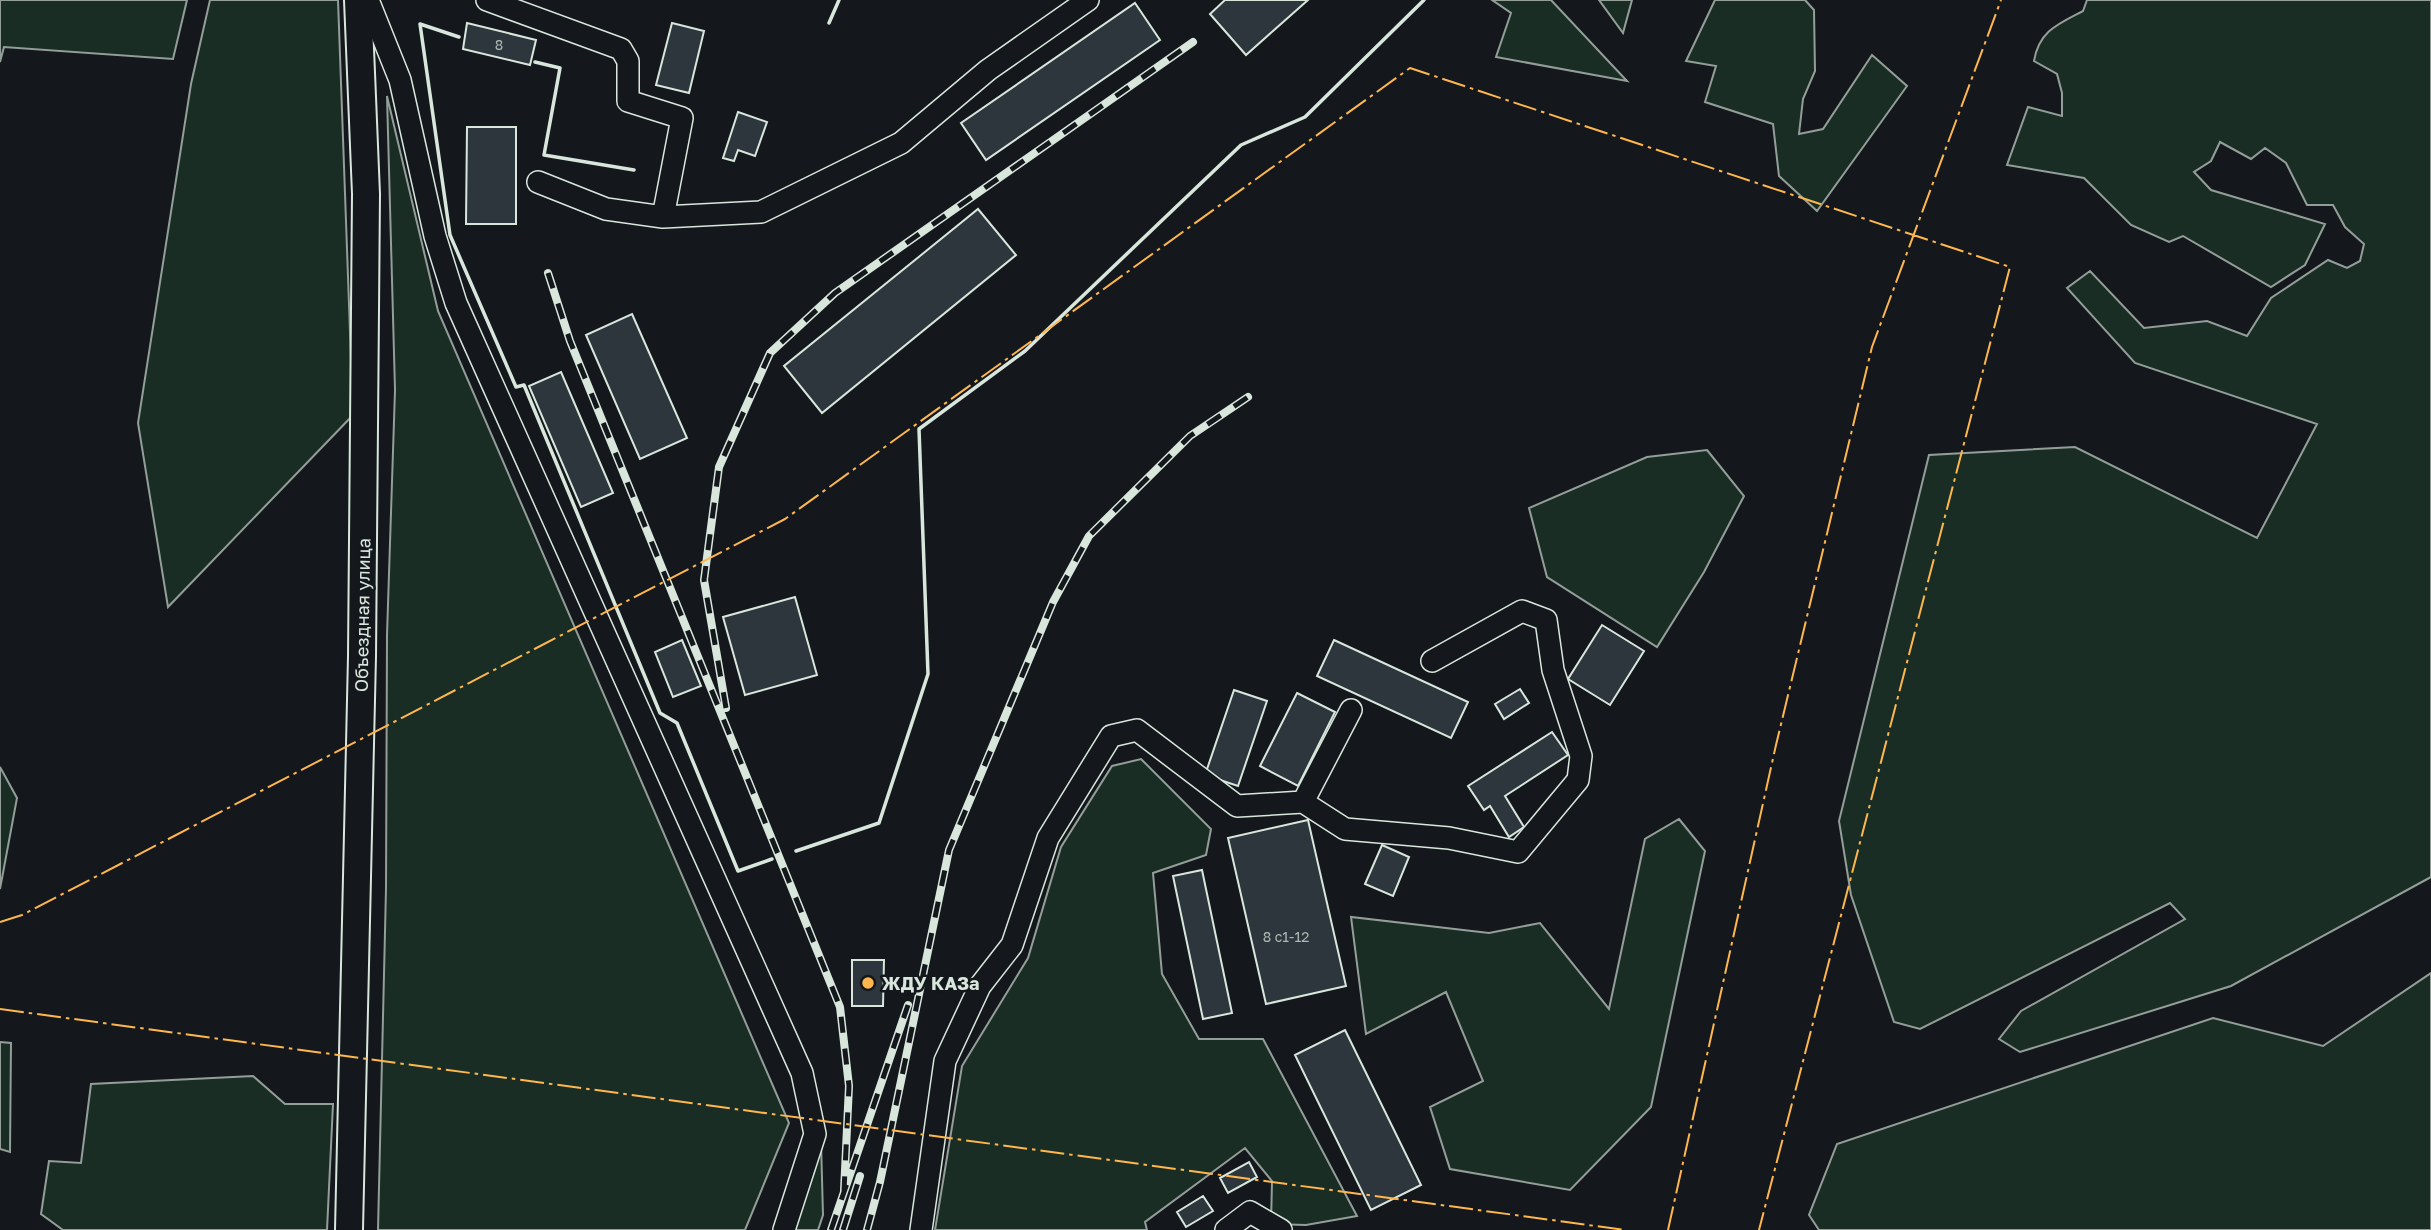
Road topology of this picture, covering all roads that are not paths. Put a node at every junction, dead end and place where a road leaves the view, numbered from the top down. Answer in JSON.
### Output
{"nodes":[{"id":1,"x":358,"y":0,"type":"edge"},
{"id":2,"x":368,"y":0,"type":"edge"},
{"id":3,"x":487,"y":0,"type":"edge"},
{"id":4,"x":1088,"y":0,"type":"edge"},
{"id":5,"x":538,"y":182,"type":"dead end"},
{"id":6,"x":663,"y":217,"type":"junction"},
{"id":7,"x":1433,"y":661,"type":"dead end"},
{"id":8,"x":1351,"y":710,"type":"dead end"},
{"id":9,"x":1303,"y":802,"type":"junction"},
{"id":10,"x":349,"y":1230,"type":"edge"},
{"id":11,"x":784,"y":1230,"type":"edge"},
{"id":12,"x":921,"y":1230,"type":"edge"},
{"id":13,"x":1226,"y":1230,"type":"edge"},
{"id":14,"x":1280,"y":1230,"type":"edge"}],
"edges":[{"from":1,"to":10,"type":"main road","name":"Объездная улица"},
{"from":2,"to":11,"type":"lane"},
{"from":3,"to":6,"type":"lane"},
{"from":4,"to":6,"type":"lane"},
{"from":5,"to":6,"type":"lane"},
{"from":7,"to":9,"type":"lane"},
{"from":8,"to":9,"type":"lane"},
{"from":9,"to":12,"type":"lane"},
{"from":13,"to":14,"type":"lane"}]}
